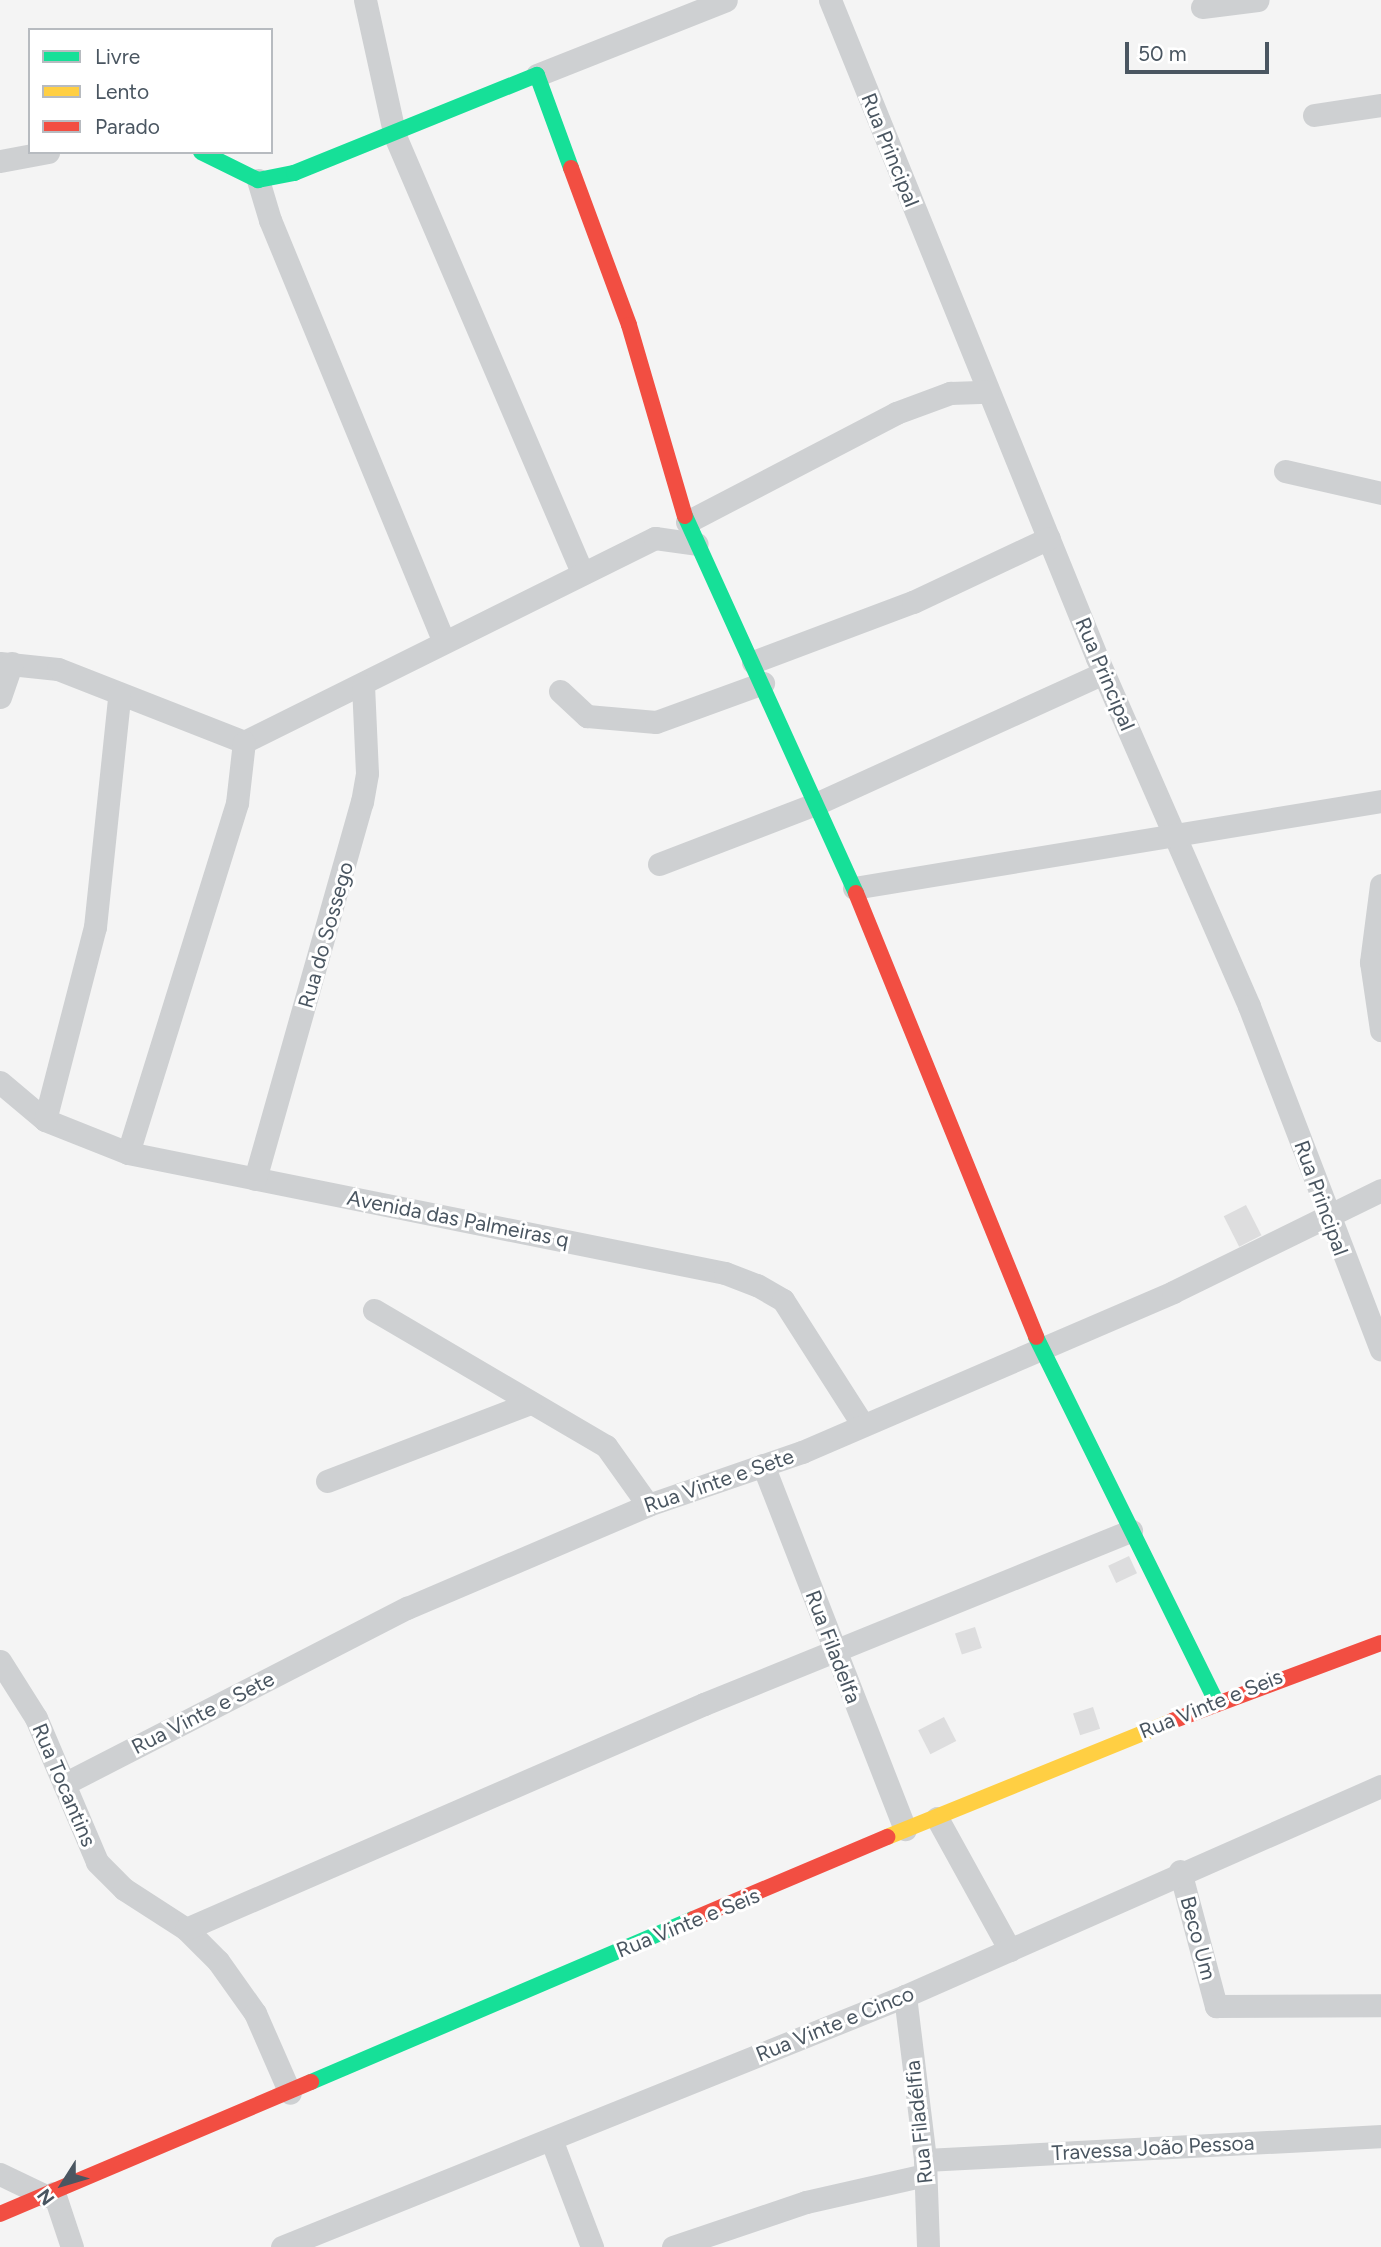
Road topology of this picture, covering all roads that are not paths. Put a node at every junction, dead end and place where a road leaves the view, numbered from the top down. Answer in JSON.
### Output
{"nodes":[{"id":1,"x":365,"y":0,"type":"edge"},
{"id":2,"x":726,"y":0,"type":"edge"},
{"id":3,"x":830,"y":0,"type":"edge"},
{"id":4,"x":1258,"y":0,"type":"edge"},
{"id":5,"x":1202,"y":7,"type":"dead end"},
{"id":6,"x":537,"y":75,"type":"junction"},
{"id":7,"x":1381,"y":105,"type":"edge"},
{"id":8,"x":1314,"y":115,"type":"dead end"},
{"id":9,"x":395,"y":135,"type":"junction"},
{"id":10,"x":37,"y":154,"type":"edge"},
{"id":11,"x":205,"y":154,"type":"edge"},
{"id":12,"x":0,"y":161,"type":"edge"},
{"id":13,"x":258,"y":180,"type":"junction"},
{"id":14,"x":987,"y":392,"type":"junction"},
{"id":15,"x":1285,"y":471,"type":"dead end"},
{"id":16,"x":1381,"y":493,"type":"edge"},
{"id":17,"x":687,"y":522,"type":"junction"},
{"id":18,"x":1049,"y":538,"type":"junction"},
{"id":19,"x":697,"y":544,"type":"junction"},
{"id":20,"x":582,"y":573,"type":"junction"},
{"id":21,"x":443,"y":639,"type":"junction"},
{"id":22,"x":753,"y":662,"type":"junction"},
{"id":23,"x":6,"y":663,"type":"edge"},
{"id":24,"x":1103,"y":673,"type":"junction"},
{"id":25,"x":763,"y":683,"type":"junction"},
{"id":26,"x":363,"y":686,"type":"junction"},
{"id":27,"x":560,"y":691,"type":"dead end"},
{"id":28,"x":119,"y":696,"type":"junction"},
{"id":29,"x":0,"y":697,"type":"edge"},
{"id":30,"x":244,"y":742,"type":"junction"},
{"id":31,"x":1381,"y":801,"type":"edge"},
{"id":32,"x":818,"y":803,"type":"junction"},
{"id":33,"x":1177,"y":836,"type":"junction"},
{"id":34,"x":659,"y":864,"type":"dead end"},
{"id":35,"x":1381,"y":885,"type":"edge"},
{"id":36,"x":854,"y":888,"type":"junction"},
{"id":37,"x":1381,"y":1030,"type":"edge"},
{"id":38,"x":0,"y":1082,"type":"edge"},
{"id":39,"x":45,"y":1120,"type":"junction"},
{"id":40,"x":128,"y":1153,"type":"junction"},
{"id":41,"x":255,"y":1179,"type":"junction"},
{"id":42,"x":1381,"y":1189,"type":"edge"},
{"id":43,"x":1327,"y":1219,"type":"junction"},
{"id":44,"x":374,"y":1310,"type":"dead end"},
{"id":45,"x":1041,"y":1348,"type":"junction"},
{"id":46,"x":1381,"y":1349,"type":"edge"},
{"id":47,"x":530,"y":1403,"type":"junction"},
{"id":48,"x":863,"y":1425,"type":"junction"},
{"id":49,"x":763,"y":1465,"type":"junction"},
{"id":50,"x":327,"y":1480,"type":"dead end"},
{"id":51,"x":648,"y":1505,"type":"junction"},
{"id":52,"x":1131,"y":1531,"type":"junction"},
{"id":53,"x":1381,"y":1643,"type":"edge"},
{"id":54,"x":834,"y":1653,"type":"junction"},
{"id":55,"x":0,"y":1661,"type":"edge"},
{"id":56,"x":1216,"y":1702,"type":"junction"},
{"id":57,"x":64,"y":1784,"type":"junction"},
{"id":58,"x":1381,"y":1786,"type":"edge"},
{"id":59,"x":937,"y":1818,"type":"junction"},
{"id":60,"x":905,"y":1829,"type":"junction"},
{"id":61,"x":1180,"y":1871,"type":"junction"},
{"id":62,"x":186,"y":1929,"type":"junction"},
{"id":63,"x":1010,"y":1950,"type":"junction"},
{"id":64,"x":905,"y":1996,"type":"junction"},
{"id":65,"x":1381,"y":2005,"type":"edge"},
{"id":66,"x":290,"y":2092,"type":"junction"},
{"id":67,"x":1381,"y":2136,"type":"edge"},
{"id":68,"x":551,"y":2139,"type":"junction"},
{"id":69,"x":925,"y":2167,"type":"junction"},
{"id":70,"x":0,"y":2174,"type":"edge"},
{"id":71,"x":50,"y":2194,"type":"junction"},
{"id":72,"x":0,"y":2214,"type":"edge"},
{"id":73,"x":72,"y":2247,"type":"edge"},
{"id":74,"x":282,"y":2247,"type":"edge"},
{"id":75,"x":592,"y":2247,"type":"edge"},
{"id":76,"x":673,"y":2247,"type":"edge"},
{"id":77,"x":928,"y":2247,"type":"edge"}],
"edges":[{"from":1,"to":9,"type":"street"},
{"from":2,"to":6,"type":"street"},
{"from":3,"to":14,"type":"street","name":"Rua Principal"},
{"from":4,"to":5,"type":"street"},
{"from":6,"to":9,"type":"street"},
{"from":6,"to":17,"type":"street"},
{"from":7,"to":8,"type":"street"},
{"from":9,"to":13,"type":"street"},
{"from":9,"to":20,"type":"street"},
{"from":10,"to":12,"type":"street"},
{"from":11,"to":13,"type":"street"},
{"from":13,"to":21,"type":"street"},
{"from":14,"to":17,"type":"street"},
{"from":14,"to":18,"type":"street","name":"Rua Principal"},
{"from":15,"to":16,"type":"street"},
{"from":17,"to":19,"type":"street"},
{"from":18,"to":22,"type":"street"},
{"from":18,"to":24,"type":"street","name":"Rua Principal"},
{"from":19,"to":20,"type":"street"},
{"from":19,"to":22,"type":"street"},
{"from":20,"to":21,"type":"street"},
{"from":21,"to":26,"type":"street"},
{"from":22,"to":25,"type":"street"},
{"from":23,"to":28,"type":"street"},
{"from":23,"to":29,"type":"street"},
{"from":24,"to":32,"type":"street"},
{"from":24,"to":33,"type":"street","name":"Rua Principal"},
{"from":25,"to":27,"type":"street"},
{"from":25,"to":32,"type":"street"},
{"from":26,"to":30,"type":"street"},
{"from":26,"to":41,"type":"street","name":"Rua do Sossego"},
{"from":28,"to":30,"type":"street"},
{"from":28,"to":39,"type":"street"},
{"from":30,"to":40,"type":"street"},
{"from":31,"to":33,"type":"street"},
{"from":32,"to":34,"type":"street"},
{"from":32,"to":36,"type":"street"},
{"from":33,"to":36,"type":"street"},
{"from":33,"to":43,"type":"street","name":"Rua Principal"},
{"from":35,"to":37,"type":"street"},
{"from":36,"to":45,"type":"street"},
{"from":38,"to":39,"type":"street","name":"Avenida das Palmeiras q"},
{"from":39,"to":40,"type":"street","name":"Avenida das Palmeiras q"},
{"from":40,"to":41,"type":"street","name":"Avenida das Palmeiras q"},
{"from":41,"to":48,"type":"street","name":"Avenida das Palmeiras q"},
{"from":42,"to":43,"type":"street","name":"Rua Vinte e Sete"},
{"from":43,"to":45,"type":"street","name":"Rua Vinte e Sete"},
{"from":43,"to":46,"type":"street","name":"Rua Principal"},
{"from":44,"to":47,"type":"street"},
{"from":45,"to":48,"type":"street","name":"Rua Vinte e Sete"},
{"from":45,"to":52,"type":"street"},
{"from":47,"to":50,"type":"street"},
{"from":47,"to":51,"type":"street"},
{"from":48,"to":49,"type":"street","name":"Rua Vinte e Sete"},
{"from":49,"to":51,"type":"street","name":"Rua Vinte e Sete"},
{"from":49,"to":54,"type":"street","name":"Rua Filadelfa"},
{"from":51,"to":57,"type":"street","name":"Rua Vinte e Sete"},
{"from":52,"to":54,"type":"street"},
{"from":52,"to":56,"type":"street"},
{"from":53,"to":56,"type":"street","name":"Rua Vinte e Seis"},
{"from":54,"to":60,"type":"street","name":"Rua Filadelfa"},
{"from":54,"to":62,"type":"street"},
{"from":55,"to":57,"type":"street","name":"Rua Tocantins"},
{"from":56,"to":59,"type":"street","name":"Rua Vinte e Seis"},
{"from":57,"to":62,"type":"street","name":"Rua Tocantins"},
{"from":58,"to":61,"type":"street","name":"Rua Vinte e Cinco"},
{"from":59,"to":60,"type":"street","name":"Rua Vinte e Seis"},
{"from":59,"to":63,"type":"street"},
{"from":60,"to":66,"type":"street","name":"Rua Vinte e Seis"},
{"from":61,"to":63,"type":"street","name":"Rua Vinte e Cinco"},
{"from":61,"to":65,"type":"street","name":"Beco Um"},
{"from":62,"to":66,"type":"street","name":"Rua Tocantins"},
{"from":63,"to":64,"type":"street","name":"Rua Vinte e Cinco"},
{"from":64,"to":68,"type":"street","name":"Rua Vinte e Cinco"},
{"from":64,"to":69,"type":"street","name":"Rua Filadélfia"},
{"from":66,"to":71,"type":"street","name":"Rua Vinte e Seis"},
{"from":67,"to":69,"type":"street","name":"Travessa João Pessoa"},
{"from":68,"to":74,"type":"street","name":"Rua Vinte e Cinco"},
{"from":68,"to":75,"type":"street"},
{"from":69,"to":76,"type":"street","name":"Travessa João Pessoa"},
{"from":69,"to":77,"type":"street","name":"Rua Filadélfia"},
{"from":70,"to":71,"type":"street"},
{"from":71,"to":72,"type":"street","name":"Rua Vinte e Seis"},
{"from":71,"to":73,"type":"street"}]}
